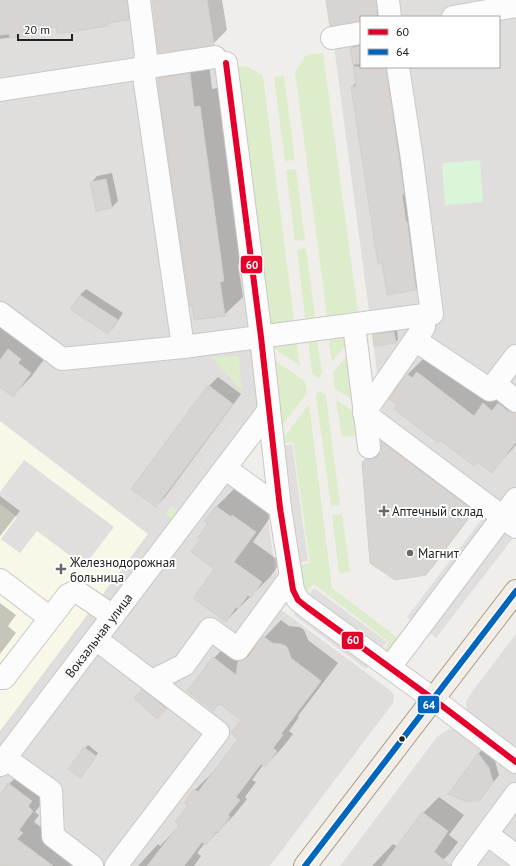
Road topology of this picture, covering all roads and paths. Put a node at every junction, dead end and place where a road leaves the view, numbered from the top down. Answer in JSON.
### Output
{"nodes":[{"id":1,"x":139,"y":0,"type":"edge"},
{"id":2,"x":388,"y":0,"type":"edge"},
{"id":3,"x":516,"y":6,"type":"edge"},
{"id":4,"x":390,"y":16,"type":"edge"},
{"id":5,"x":459,"y":16,"type":"edge"},
{"id":6,"x":360,"y":33,"type":"edge"},
{"id":7,"x":332,"y":38,"type":"dead end"},
{"id":8,"x":398,"y":68,"type":"edge"},
{"id":9,"x":143,"y":69,"type":"junction"},
{"id":10,"x":0,"y":90,"type":"edge"},
{"id":11,"x":0,"y":313,"type":"edge"},
{"id":12,"x":432,"y":314,"type":"junction"},
{"id":13,"x":354,"y":325,"type":"junction"},
{"id":14,"x":262,"y":337,"type":"junction"},
{"id":15,"x":415,"y":340,"type":"junction"},
{"id":16,"x":183,"y":347,"type":"junction"},
{"id":17,"x":516,"y":356,"type":"edge"},
{"id":18,"x":494,"y":384,"type":"junction"},
{"id":19,"x":516,"y":400,"type":"edge"},
{"id":20,"x":269,"y":410,"type":"junction"},
{"id":21,"x":364,"y":413,"type":"junction"},
{"id":22,"x":369,"y":447,"type":"dead end"},
{"id":23,"x":225,"y":468,"type":"junction"},
{"id":24,"x":516,"y":499,"type":"edge"},
{"id":25,"x":280,"y":508,"type":"junction"},
{"id":26,"x":509,"y":522,"type":"edge"},
{"id":27,"x":290,"y":578,"type":"junction"},
{"id":28,"x":0,"y":580,"type":"edge"},
{"id":29,"x":516,"y":591,"type":"edge"},
{"id":30,"x":113,"y":616,"type":"junction"},
{"id":31,"x":50,"y":618,"type":"junction"},
{"id":32,"x":96,"y":639,"type":"junction"},
{"id":33,"x":390,"y":667,"type":"junction"},
{"id":34,"x":0,"y":678,"type":"edge"},
{"id":35,"x":152,"y":681,"type":"junction"},
{"id":36,"x":433,"y":699,"type":"junction"},
{"id":37,"x":3,"y":762,"type":"edge"},
{"id":38,"x":516,"y":762,"type":"edge"},
{"id":39,"x":516,"y":794,"type":"edge"},
{"id":40,"x":486,"y":834,"type":"junction"},
{"id":41,"x":516,"y":856,"type":"edge"},
{"id":42,"x":92,"y":866,"type":"edge"},
{"id":43,"x":116,"y":866,"type":"edge"},
{"id":44,"x":305,"y":866,"type":"edge"},
{"id":45,"x":463,"y":866,"type":"edge"}],
"edges":[{"from":1,"to":9,"type":"street"},
{"from":2,"to":4,"type":"street"},
{"from":3,"to":5,"type":"street"},
{"from":6,"to":7,"type":"street"},
{"from":8,"to":12,"type":"street"},
{"from":9,"to":10,"type":"street"},
{"from":9,"to":14,"type":"street"},
{"from":9,"to":16,"type":"street"},
{"from":11,"to":16,"type":"street"},
{"from":12,"to":13,"type":"street"},
{"from":12,"to":15,"type":"street"},
{"from":13,"to":14,"type":"street"},
{"from":13,"to":21,"type":"street"},
{"from":14,"to":16,"type":"street"},
{"from":14,"to":20,"type":"street"},
{"from":15,"to":18,"type":"street"},
{"from":15,"to":21,"type":"street"},
{"from":17,"to":18,"type":"street"},
{"from":18,"to":19,"type":"street"},
{"from":20,"to":23,"type":"street","name":"Вокзальная улица"},
{"from":20,"to":25,"type":"street"},
{"from":21,"to":22,"type":"street"},
{"from":21,"to":26,"type":"street"},
{"from":23,"to":25,"type":"street"},
{"from":23,"to":30,"type":"street","name":"Вокзальная улица"},
{"from":24,"to":26,"type":"street"},
{"from":25,"to":27,"type":"street"},
{"from":26,"to":33,"type":"street"},
{"from":27,"to":33,"type":"street"},
{"from":27,"to":35,"type":"street"},
{"from":28,"to":31,"type":"street"},
{"from":29,"to":36,"type":"main road"},
{"from":30,"to":31,"type":"street"},
{"from":30,"to":32,"type":"street","name":"Вокзальная улица"},
{"from":31,"to":34,"type":"street"},
{"from":32,"to":35,"type":"street"},
{"from":32,"to":37,"type":"street","name":"Вокзальная улица"},
{"from":33,"to":36,"type":"street"},
{"from":35,"to":43,"type":"street"},
{"from":36,"to":38,"type":"street"},
{"from":36,"to":44,"type":"main road"},
{"from":37,"to":42,"type":"street"},
{"from":39,"to":40,"type":"street"},
{"from":40,"to":41,"type":"street"},
{"from":40,"to":45,"type":"street"}]}
